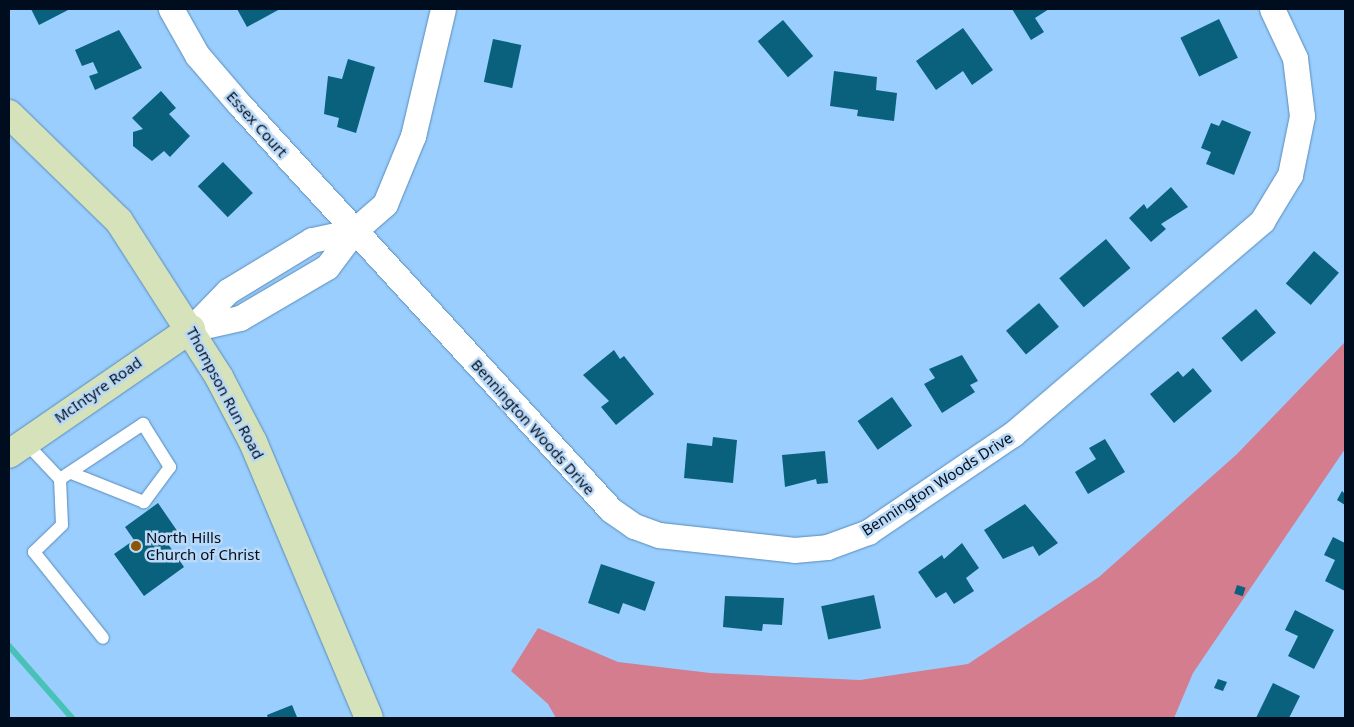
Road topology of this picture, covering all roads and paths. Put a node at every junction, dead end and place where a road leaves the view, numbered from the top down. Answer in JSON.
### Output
{"nodes":[{"id":1,"x":171,"y":9,"type":"edge"},
{"id":2,"x":443,"y":9,"type":"edge"},
{"id":3,"x":1272,"y":9,"type":"edge"},
{"id":4,"x":9,"y":114,"type":"edge"},
{"id":5,"x":354,"y":231,"type":"junction"},
{"id":6,"x":191,"y":329,"type":"junction"},
{"id":7,"x":13,"y":451,"type":"edge"},
{"id":8,"x":65,"y":476,"type":"junction"},
{"id":9,"x":103,"y":638,"type":"dead end"},
{"id":10,"x":369,"y":718,"type":"edge"}],
"edges":[{"from":1,"to":5,"type":"street","name":"Essex Court"},
{"from":2,"to":5,"type":"street"},
{"from":3,"to":5,"type":"street","name":"Bennington Woods Drive"},
{"from":4,"to":6,"type":"street","name":"Thompson Run Road"},
{"from":5,"to":6,"type":"street","name":"McIntyre Road"},
{"from":6,"to":7,"type":"street","name":"McIntyre Road"},
{"from":6,"to":10,"type":"street","name":"Thompson Run Road"},
{"from":7,"to":8,"type":"lane"},
{"from":8,"to":8,"type":"lane"},
{"from":8,"to":9,"type":"lane"}]}
